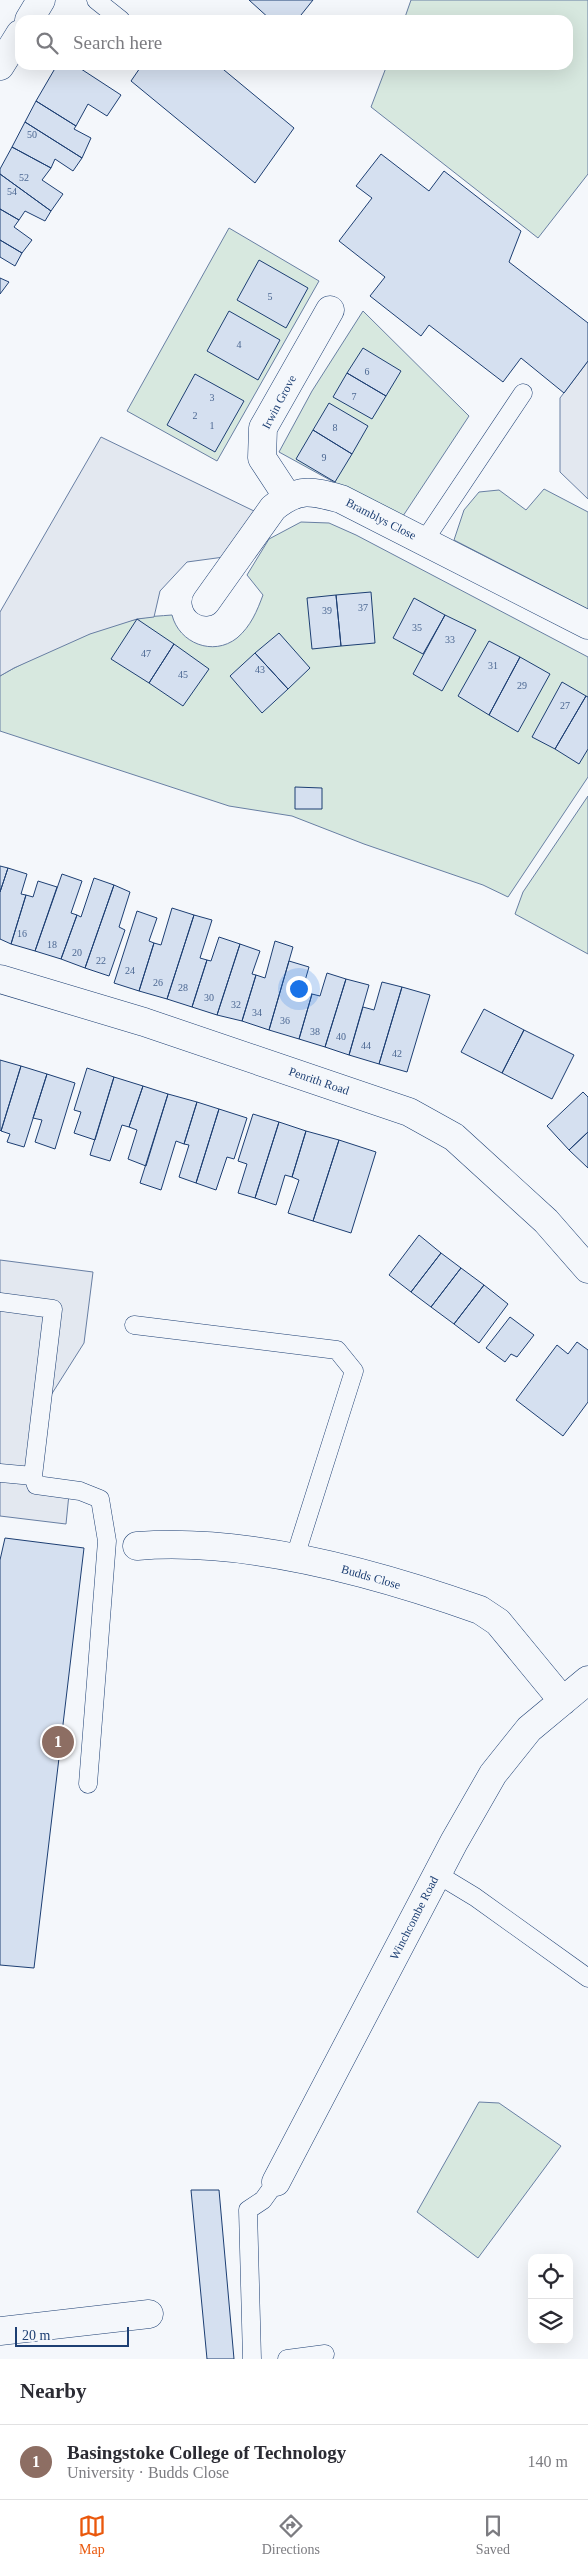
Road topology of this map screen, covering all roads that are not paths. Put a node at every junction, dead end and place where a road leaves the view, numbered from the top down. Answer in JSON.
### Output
{"nodes":[{"id":1,"x":41,"y":0,"type":"edge"},
{"id":2,"x":96,"y":0,"type":"edge"},
{"id":3,"x":32,"y":15,"type":"edge"},
{"id":4,"x":115,"y":15,"type":"edge"},
{"id":5,"x":15,"y":42,"type":"edge"},
{"id":6,"x":0,"y":66,"type":"edge"},
{"id":7,"x":330,"y":310,"type":"dead end"},
{"id":8,"x":523,"y":393,"type":"dead end"},
{"id":9,"x":287,"y":496,"type":"junction"},
{"id":10,"x":424,"y":541,"type":"junction"},
{"id":11,"x":206,"y":602,"type":"dead end"},
{"id":12,"x":588,"y":625,"type":"edge"},
{"id":13,"x":0,"y":979,"type":"edge"},
{"id":14,"x":588,"y":1269,"type":"edge"},
{"id":15,"x":0,"y":1302,"type":"edge"},
{"id":16,"x":134,"y":1325,"type":"dead end"},
{"id":17,"x":0,"y":1473,"type":"edge"},
{"id":18,"x":33,"y":1476,"type":"junction"},
{"id":19,"x":136,"y":1546,"type":"dead end"},
{"id":20,"x":295,"y":1557,"type":"junction"},
{"id":21,"x":588,"y":1680,"type":"edge"},
{"id":22,"x":563,"y":1701,"type":"junction"},
{"id":23,"x":88,"y":1784,"type":"dead end"},
{"id":24,"x":437,"y":1874,"type":"junction"},
{"id":25,"x":588,"y":1978,"type":"edge"},
{"id":26,"x":276,"y":2182,"type":"joint"},
{"id":27,"x":149,"y":2314,"type":"dead end"},
{"id":28,"x":0,"y":2332,"type":"edge"},
{"id":29,"x":325,"y":2354,"type":"dead end"},
{"id":30,"x":252,"y":2359,"type":"edge"},
{"id":31,"x":287,"y":2359,"type":"edge"}],
"edges":[{"from":1,"to":3,"type":"street"},
{"from":2,"to":4,"type":"lane"},
{"from":5,"to":6,"type":"street"},
{"from":7,"to":9,"type":"street","name":"Irwin Grove"},
{"from":8,"to":10,"type":"lane"},
{"from":9,"to":10,"type":"street","name":"Bramblys Close"},
{"from":9,"to":11,"type":"street"},
{"from":10,"to":12,"type":"street","name":"Bramblys Close"},
{"from":13,"to":14,"type":"street","name":"Penrith Road"},
{"from":15,"to":18,"type":"lane"},
{"from":16,"to":20,"type":"lane"},
{"from":17,"to":18,"type":"lane"},
{"from":18,"to":23,"type":"lane"},
{"from":19,"to":20,"type":"street","name":"Budds Close"},
{"from":20,"to":22,"type":"street","name":"Budds Close"},
{"from":21,"to":22,"type":"street","name":"Winchcombe Road"},
{"from":22,"to":24,"type":"street","name":"Winchcombe Road"},
{"from":24,"to":25,"type":"lane"},
{"from":24,"to":26,"type":"street","name":"Winchcombe Road"},
{"from":26,"to":30,"type":"lane"},
{"from":27,"to":28,"type":"street"},
{"from":29,"to":31,"type":"lane"}]}
